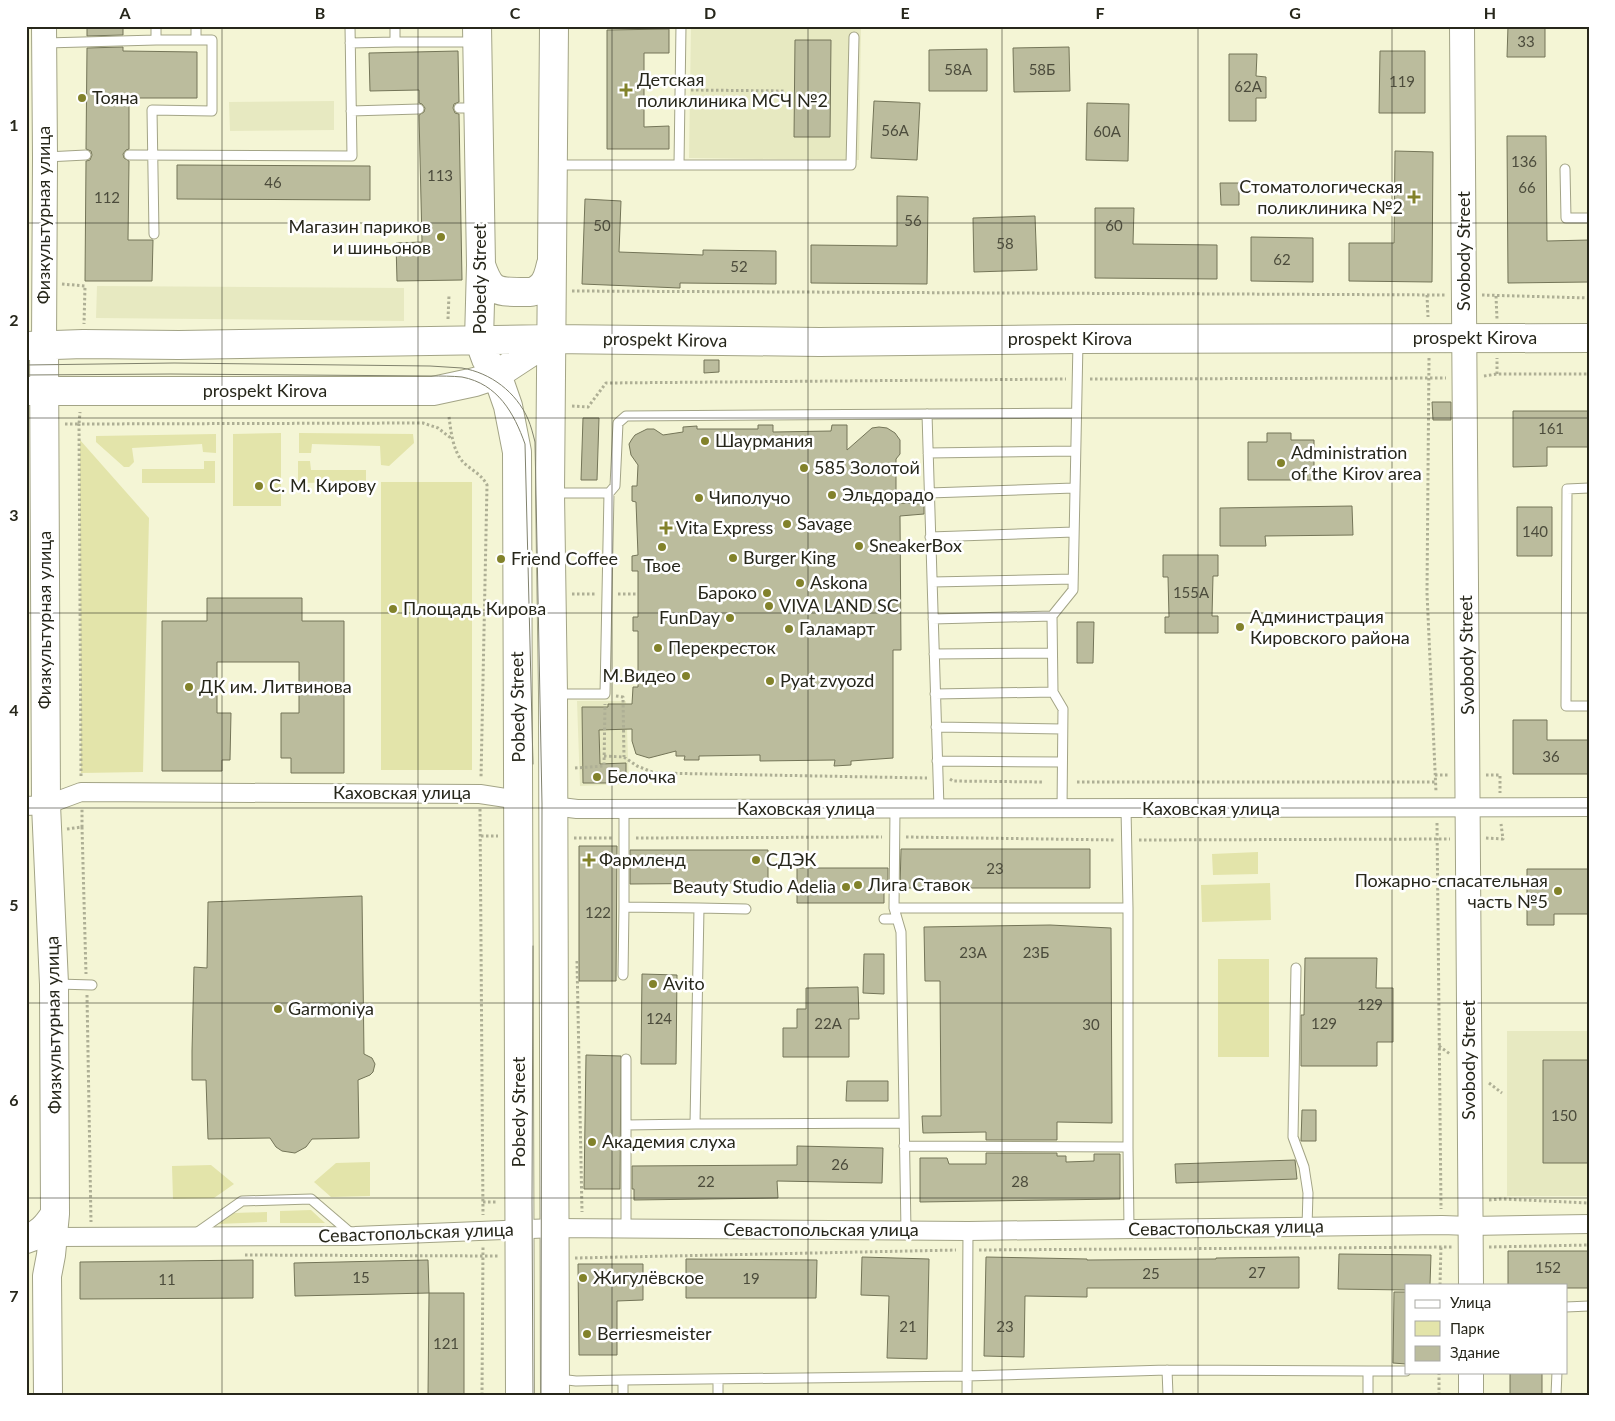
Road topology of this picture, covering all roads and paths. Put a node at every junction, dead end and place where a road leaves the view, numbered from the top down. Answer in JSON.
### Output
{"nodes":[{"id":1,"x":156,"y":26,"type":"edge"},
{"id":2,"x":196,"y":26,"type":"edge"},
{"id":3,"x":350,"y":26,"type":"edge"},
{"id":4,"x":395,"y":26,"type":"edge"},
{"id":5,"x":554,"y":26,"type":"edge"},
{"id":6,"x":682,"y":26,"type":"edge"},
{"id":7,"x":1462,"y":26,"type":"edge"},
{"id":8,"x":477,"y":34,"type":"edge"},
{"id":9,"x":44,"y":35,"type":"edge"},
{"id":10,"x":854,"y":36,"type":"dead end"},
{"id":11,"x":156,"y":40,"type":"junction"},
{"id":12,"x":196,"y":40,"type":"junction"},
{"id":13,"x":395,"y":42,"type":"junction"},
{"id":14,"x":350,"y":43,"type":"junction"},
{"id":15,"x":681,"y":90,"type":"junction"},
{"id":16,"x":786,"y":91,"type":"dead end"},
{"id":17,"x":419,"y":109,"type":"dead end"},
{"id":18,"x":351,"y":111,"type":"junction"},
{"id":19,"x":86,"y":155,"type":"dead end"},
{"id":20,"x":129,"y":155,"type":"dead end"},
{"id":21,"x":152,"y":155,"type":"junction"},
{"id":22,"x":45,"y":158,"type":"junction"},
{"id":23,"x":679,"y":164,"type":"junction"},
{"id":24,"x":553,"y":165,"type":"junction"},
{"id":25,"x":1566,"y":169,"type":"dead end"},
{"id":26,"x":1589,"y":218,"type":"edge"},
{"id":27,"x":154,"y":234,"type":"dead end"},
{"id":28,"x":551,"y":264,"type":"junction"},
{"id":29,"x":481,"y":265,"type":"junction"},
{"id":30,"x":571,"y":291,"type":"dead end"},
{"id":31,"x":449,"y":295,"type":"dead end"},
{"id":32,"x":1464,"y":295,"type":"junction"},
{"id":33,"x":1589,"y":298,"type":"edge"},
{"id":34,"x":448,"y":321,"type":"dead end"},
{"id":35,"x":1589,"y":338,"type":"edge"},
{"id":36,"x":550,"y":339,"type":"junction"},
{"id":37,"x":1078,"y":339,"type":"junction"},
{"id":38,"x":1464,"y":339,"type":"junction"},
{"id":39,"x":479,"y":340,"type":"junction"},
{"id":40,"x":35,"y":346,"type":"edge"},
{"id":41,"x":496,"y":375,"type":"junction"},
{"id":42,"x":1429,"y":379,"type":"dead end"},
{"id":43,"x":35,"y":390,"type":"edge"},
{"id":44,"x":1075,"y":412,"type":"junction"},
{"id":45,"x":927,"y":414,"type":"junction"},
{"id":46,"x":449,"y":417,"type":"dead end"},
{"id":47,"x":452,"y":440,"type":"junction"},
{"id":48,"x":1075,"y":451,"type":"junction"},
{"id":49,"x":928,"y":454,"type":"junction"},
{"id":50,"x":1074,"y":488,"type":"junction"},
{"id":51,"x":1589,"y":488,"type":"edge"},
{"id":52,"x":550,"y":493,"type":"junction"},
{"id":53,"x":929,"y":493,"type":"junction"},
{"id":54,"x":609,"y":494,"type":"junction"},
{"id":55,"x":1074,"y":532,"type":"junction"},
{"id":56,"x":930,"y":537,"type":"junction"},
{"id":57,"x":1073,"y":579,"type":"junction"},
{"id":58,"x":932,"y":582,"type":"junction"},
{"id":59,"x":616,"y":594,"type":"dead end"},
{"id":60,"x":638,"y":594,"type":"dead end"},
{"id":61,"x":1052,"y":616,"type":"junction"},
{"id":62,"x":933,"y":619,"type":"junction"},
{"id":63,"x":1052,"y":653,"type":"junction"},
{"id":64,"x":934,"y":654,"type":"junction"},
{"id":65,"x":1053,"y":692,"type":"junction"},
{"id":66,"x":553,"y":694,"type":"junction"},
{"id":67,"x":605,"y":694,"type":"junction"},
{"id":68,"x":935,"y":694,"type":"junction"},
{"id":69,"x":1589,"y":706,"type":"edge"},
{"id":70,"x":936,"y":727,"type":"junction"},
{"id":71,"x":1062,"y":729,"type":"junction"},
{"id":72,"x":604,"y":756,"type":"junction"},
{"id":73,"x":624,"y":757,"type":"junction"},
{"id":74,"x":937,"y":761,"type":"junction"},
{"id":75,"x":1062,"y":762,"type":"junction"},
{"id":76,"x":575,"y":768,"type":"dead end"},
{"id":77,"x":928,"y":778,"type":"dead end"},
{"id":78,"x":950,"y":778,"type":"dead end"},
{"id":79,"x":1044,"y":782,"type":"dead end"},
{"id":80,"x":1077,"y":782,"type":"dead end"},
{"id":81,"x":1436,"y":782,"type":"junction"},
{"id":82,"x":81,"y":792,"type":"junction"},
{"id":83,"x":480,"y":794,"type":"junction"},
{"id":84,"x":519,"y":800,"type":"junction"},
{"id":85,"x":36,"y":805,"type":"edge"},
{"id":86,"x":553,"y":806,"type":"junction"},
{"id":87,"x":1589,"y":807,"type":"edge"},
{"id":88,"x":939,"y":808,"type":"junction"},
{"id":89,"x":1437,"y":808,"type":"junction"},
{"id":90,"x":1468,"y":808,"type":"junction"},
{"id":91,"x":624,"y":809,"type":"junction"},
{"id":92,"x":1062,"y":809,"type":"junction"},
{"id":93,"x":1126,"y":809,"type":"junction"},
{"id":94,"x":895,"y":810,"type":"junction"},
{"id":95,"x":82,"y":827,"type":"junction"},
{"id":96,"x":48,"y":832,"type":"junction"},
{"id":97,"x":895,"y":837,"type":"junction"},
{"id":98,"x":576,"y":838,"type":"dead end"},
{"id":99,"x":624,"y":838,"type":"junction"},
{"id":100,"x":1127,"y":840,"type":"junction"},
{"id":101,"x":1437,"y":840,"type":"junction"},
{"id":102,"x":624,"y":907,"type":"junction"},
{"id":103,"x":699,"y":908,"type":"junction"},
{"id":104,"x":894,"y":908,"type":"junction"},
{"id":105,"x":1128,"y":908,"type":"junction"},
{"id":106,"x":746,"y":909,"type":"dead end"},
{"id":107,"x":884,"y":919,"type":"dead end"},
{"id":108,"x":897,"y":919,"type":"junction"},
{"id":109,"x":1296,"y":968,"type":"dead end"},
{"id":110,"x":623,"y":975,"type":"dead end"},
{"id":111,"x":54,"y":984,"type":"junction"},
{"id":112,"x":89,"y":985,"type":"junction"},
{"id":113,"x":626,"y":1059,"type":"dead end"},
{"id":114,"x":904,"y":1123,"type":"junction"},
{"id":115,"x":695,"y":1124,"type":"junction"},
{"id":116,"x":626,"y":1125,"type":"junction"},
{"id":117,"x":904,"y":1146,"type":"junction"},
{"id":118,"x":1128,"y":1147,"type":"junction"},
{"id":119,"x":1470,"y":1201,"type":"junction"},
{"id":120,"x":1589,"y":1202,"type":"edge"},
{"id":121,"x":1589,"y":1224,"type":"edge"},
{"id":122,"x":1442,"y":1225,"type":"junction"},
{"id":123,"x":1307,"y":1226,"type":"junction"},
{"id":124,"x":555,"y":1228,"type":"junction"},
{"id":125,"x":626,"y":1228,"type":"junction"},
{"id":126,"x":520,"y":1229,"type":"junction"},
{"id":127,"x":1129,"y":1229,"type":"junction"},
{"id":128,"x":45,"y":1230,"type":"edge"},
{"id":129,"x":484,"y":1231,"type":"junction"},
{"id":130,"x":906,"y":1231,"type":"junction"},
{"id":131,"x":968,"y":1231,"type":"junction"},
{"id":132,"x":355,"y":1236,"type":"junction"},
{"id":133,"x":91,"y":1237,"type":"junction"},
{"id":134,"x":191,"y":1237,"type":"junction"},
{"id":135,"x":1470,"y":1237,"type":"junction"},
{"id":136,"x":1441,"y":1246,"type":"junction"},
{"id":137,"x":1589,"y":1246,"type":"edge"},
{"id":138,"x":26,"y":1249,"type":"edge"},
{"id":139,"x":968,"y":1250,"type":"junction"},
{"id":140,"x":237,"y":1255,"type":"dead end"},
{"id":141,"x":483,"y":1255,"type":"junction"},
{"id":142,"x":520,"y":1257,"type":"junction"},
{"id":143,"x":555,"y":1258,"type":"junction"},
{"id":144,"x":47,"y":1276,"type":"junction"},
{"id":145,"x":1440,"y":1284,"type":"edge"},
{"id":146,"x":1470,"y":1284,"type":"edge"},
{"id":147,"x":1589,"y":1306,"type":"edge"},
{"id":148,"x":1568,"y":1307,"type":"edge"},
{"id":149,"x":1167,"y":1370,"type":"junction"},
{"id":150,"x":1368,"y":1370,"type":"junction"},
{"id":151,"x":1405,"y":1371,"type":"edge"},
{"id":152,"x":1439,"y":1374,"type":"edge"},
{"id":153,"x":1471,"y":1374,"type":"edge"},
{"id":154,"x":1557,"y":1374,"type":"edge"},
{"id":155,"x":967,"y":1376,"type":"junction"},
{"id":156,"x":718,"y":1379,"type":"junction"},
{"id":157,"x":623,"y":1380,"type":"junction"},
{"id":158,"x":555,"y":1386,"type":"edge"},
{"id":159,"x":48,"y":1395,"type":"edge"},
{"id":160,"x":482,"y":1395,"type":"edge"},
{"id":161,"x":520,"y":1395,"type":"edge"},
{"id":162,"x":623,"y":1395,"type":"edge"},
{"id":163,"x":718,"y":1395,"type":"edge"},
{"id":164,"x":967,"y":1395,"type":"edge"},
{"id":165,"x":1168,"y":1395,"type":"edge"},
{"id":166,"x":1368,"y":1395,"type":"edge"},
{"id":167,"x":1439,"y":1395,"type":"edge"},
{"id":168,"x":1471,"y":1395,"type":"edge"},
{"id":169,"x":1556,"y":1395,"type":"edge"}],
"edges":[{"from":1,"to":11,"type":"lane"},
{"from":2,"to":12,"type":"lane"},
{"from":3,"to":14,"type":"lane"},
{"from":4,"to":13,"type":"lane"},
{"from":5,"to":24,"type":"main road","name":"Pobedy Street"},
{"from":6,"to":15,"type":"lane"},
{"from":7,"to":32,"type":"street","name":"Svobody Street"},
{"from":8,"to":13,"type":"lane"},
{"from":8,"to":29,"type":"main road","name":"Pobedy Street"},
{"from":9,"to":11,"type":"lane"},
{"from":9,"to":22,"type":"street","name":"Физкультурная улица"},
{"from":10,"to":23,"type":"lane"},
{"from":11,"to":12,"type":"lane"},
{"from":12,"to":21,"type":"lane"},
{"from":13,"to":14,"type":"lane"},
{"from":14,"to":18,"type":"lane"},
{"from":15,"to":16,"type":"path"},
{"from":15,"to":23,"type":"lane"},
{"from":17,"to":18,"type":"lane"},
{"from":18,"to":21,"type":"lane"},
{"from":19,"to":22,"type":"lane"},
{"from":20,"to":21,"type":"lane"},
{"from":21,"to":27,"type":"lane"},
{"from":22,"to":40,"type":"street","name":"Физкультурная улица"},
{"from":23,"to":24,"type":"lane"},
{"from":24,"to":28,"type":"main road","name":"Pobedy Street"},
{"from":25,"to":26,"type":"lane"},
{"from":28,"to":29,"type":"main road"},
{"from":28,"to":36,"type":"main road","name":"Pobedy Street"},
{"from":29,"to":39,"type":"main road","name":"Pobedy Street"},
{"from":30,"to":32,"type":"path"},
{"from":31,"to":34,"type":"path"},
{"from":32,"to":33,"type":"path"},
{"from":32,"to":38,"type":"street","name":"Svobody Street"},
{"from":35,"to":38,"type":"main road","name":"prospekt Kirova"},
{"from":36,"to":37,"type":"main road","name":"prospekt Kirova"},
{"from":36,"to":39,"type":"main road","name":"prospekt Kirova"},
{"from":36,"to":41,"type":"main road","name":"prospekt Kirova"},
{"from":36,"to":52,"type":"main road","name":"Pobedy Street"},
{"from":37,"to":38,"type":"main road","name":"prospekt Kirova"},
{"from":37,"to":44,"type":"lane"},
{"from":38,"to":90,"type":"street","name":"Svobody Street"},
{"from":39,"to":40,"type":"main road","name":"prospekt Kirova"},
{"from":39,"to":41,"type":"main road","name":"Pobedy Street"},
{"from":40,"to":43,"type":"main road","name":"Физкультурная улица"},
{"from":41,"to":43,"type":"main road","name":"prospekt Kirova"},
{"from":41,"to":84,"type":"main road","name":"Pobedy Street"},
{"from":42,"to":81,"type":"path"},
{"from":43,"to":85,"type":"main road","name":"Физкультурная улица"},
{"from":44,"to":45,"type":"lane"},
{"from":44,"to":48,"type":"lane"},
{"from":45,"to":49,"type":"lane"},
{"from":45,"to":54,"type":"lane"},
{"from":46,"to":47,"type":"path"},
{"from":47,"to":82,"type":"path"},
{"from":47,"to":83,"type":"path"},
{"from":48,"to":49,"type":"lane"},
{"from":48,"to":50,"type":"lane"},
{"from":49,"to":53,"type":"lane"},
{"from":50,"to":53,"type":"lane"},
{"from":50,"to":55,"type":"lane"},
{"from":51,"to":69,"type":"lane"},
{"from":52,"to":54,"type":"lane"},
{"from":52,"to":66,"type":"main road","name":"Pobedy Street"},
{"from":53,"to":56,"type":"lane"},
{"from":54,"to":67,"type":"lane"},
{"from":55,"to":56,"type":"lane"},
{"from":55,"to":57,"type":"lane"},
{"from":56,"to":58,"type":"lane"},
{"from":57,"to":58,"type":"lane"},
{"from":57,"to":61,"type":"lane"},
{"from":58,"to":62,"type":"lane"},
{"from":59,"to":60,"type":"path"},
{"from":61,"to":62,"type":"lane"},
{"from":61,"to":63,"type":"lane"},
{"from":62,"to":64,"type":"lane"},
{"from":63,"to":64,"type":"lane"},
{"from":63,"to":65,"type":"lane"},
{"from":64,"to":68,"type":"lane"},
{"from":65,"to":68,"type":"lane"},
{"from":65,"to":71,"type":"lane"},
{"from":66,"to":67,"type":"lane"},
{"from":66,"to":86,"type":"main road","name":"Pobedy Street"},
{"from":67,"to":72,"type":"path"},
{"from":67,"to":73,"type":"path"},
{"from":68,"to":70,"type":"lane"},
{"from":70,"to":71,"type":"lane"},
{"from":70,"to":74,"type":"lane"},
{"from":71,"to":75,"type":"lane"},
{"from":72,"to":73,"type":"path"},
{"from":72,"to":76,"type":"path"},
{"from":73,"to":77,"type":"path"},
{"from":74,"to":75,"type":"lane"},
{"from":74,"to":88,"type":"lane"},
{"from":75,"to":92,"type":"lane"},
{"from":78,"to":79,"type":"path"},
{"from":80,"to":81,"type":"path"},
{"from":81,"to":89,"type":"path"},
{"from":82,"to":83,"type":"street","name":"Каховская улица"},
{"from":82,"to":85,"type":"street","name":"Каховская улица"},
{"from":82,"to":95,"type":"path"},
{"from":83,"to":84,"type":"street","name":"Каховская улица"},
{"from":83,"to":129,"type":"path"},
{"from":84,"to":86,"type":"main road","name":"Каховская улица"},
{"from":84,"to":126,"type":"main road","name":"Pobedy Street"},
{"from":85,"to":96,"type":"main road","name":"Физкультурная улица"},
{"from":86,"to":91,"type":"street","name":"Каховская улица"},
{"from":86,"to":124,"type":"main road","name":"Pobedy Street"},
{"from":87,"to":90,"type":"street","name":"Каховская улица"},
{"from":88,"to":92,"type":"street","name":"Каховская улица"},
{"from":88,"to":94,"type":"street","name":"Каховская улица"},
{"from":89,"to":90,"type":"street","name":"Каховская улица"},
{"from":89,"to":93,"type":"street","name":"Каховская улица"},
{"from":89,"to":101,"type":"path"},
{"from":90,"to":119,"type":"street","name":"Svobody Street"},
{"from":91,"to":94,"type":"street","name":"Каховская улица"},
{"from":91,"to":99,"type":"lane"},
{"from":92,"to":93,"type":"street","name":"Каховская улица"},
{"from":93,"to":100,"type":"lane"},
{"from":94,"to":97,"type":"lane"},
{"from":95,"to":96,"type":"path"},
{"from":95,"to":112,"type":"path"},
{"from":96,"to":111,"type":"main road","name":"Физкультурная улица"},
{"from":97,"to":99,"type":"path"},
{"from":97,"to":100,"type":"path"},
{"from":97,"to":104,"type":"lane"},
{"from":98,"to":99,"type":"path"},
{"from":99,"to":102,"type":"lane"},
{"from":100,"to":101,"type":"path"},
{"from":100,"to":105,"type":"lane"},
{"from":101,"to":122,"type":"path"},
{"from":102,"to":103,"type":"lane"},
{"from":102,"to":110,"type":"lane"},
{"from":103,"to":106,"type":"lane"},
{"from":103,"to":115,"type":"lane"},
{"from":104,"to":105,"type":"lane"},
{"from":104,"to":108,"type":"lane"},
{"from":105,"to":118,"type":"lane"},
{"from":107,"to":108,"type":"lane"},
{"from":108,"to":114,"type":"lane"},
{"from":109,"to":123,"type":"lane"},
{"from":111,"to":112,"type":"lane"},
{"from":111,"to":128,"type":"main road","name":"Физкультурная улица"},
{"from":112,"to":133,"type":"path"},
{"from":113,"to":116,"type":"lane"},
{"from":114,"to":115,"type":"lane"},
{"from":114,"to":117,"type":"lane"},
{"from":115,"to":116,"type":"lane"},
{"from":116,"to":125,"type":"lane"},
{"from":117,"to":118,"type":"lane"},
{"from":117,"to":130,"type":"lane"},
{"from":118,"to":127,"type":"lane"},
{"from":119,"to":120,"type":"path"},
{"from":119,"to":135,"type":"street","name":"Svobody Street"},
{"from":121,"to":135,"type":"street","name":"Севастопольская улица"},
{"from":122,"to":123,"type":"street","name":"Севастопольская улица"},
{"from":122,"to":135,"type":"street","name":"Севастопольская улица"},
{"from":122,"to":136,"type":"path"},
{"from":123,"to":127,"type":"street","name":"Севастопольская улица"},
{"from":124,"to":125,"type":"street","name":"Севастопольская улица"},
{"from":124,"to":126,"type":"street","name":"Севастопольская улица"},
{"from":124,"to":143,"type":"main road","name":"Pobedy Street"},
{"from":125,"to":130,"type":"street","name":"Севастопольская улица"},
{"from":126,"to":129,"type":"street","name":"Севастопольская улица"},
{"from":126,"to":142,"type":"main road","name":"Pobedy Street"},
{"from":127,"to":131,"type":"street","name":"Севастопольская улица"},
{"from":128,"to":133,"type":"street","name":"Севастопольская улица"},
{"from":128,"to":144,"type":"main road","name":"Физкультурная улица"},
{"from":129,"to":132,"type":"street","name":"Севастопольская улица"},
{"from":129,"to":141,"type":"path"},
{"from":130,"to":131,"type":"street","name":"Севастопольская улица"},
{"from":131,"to":139,"type":"lane"},
{"from":132,"to":134,"type":"street","name":"Севастопольская улица"},
{"from":132,"to":134,"type":"lane"},
{"from":133,"to":134,"type":"street","name":"Севастопольская улица"},
{"from":135,"to":136,"type":"path"},
{"from":135,"to":137,"type":"path"},
{"from":135,"to":146,"type":"street","name":"Svobody Street"},
{"from":136,"to":139,"type":"path"},
{"from":136,"to":145,"type":"path"},
{"from":138,"to":144,"type":"main road"},
{"from":139,"to":143,"type":"path"},
{"from":139,"to":155,"type":"lane"},
{"from":140,"to":141,"type":"path"},
{"from":141,"to":142,"type":"path"},
{"from":141,"to":160,"type":"path"},
{"from":142,"to":161,"type":"main road","name":"Pobedy Street"},
{"from":143,"to":158,"type":"main road","name":"Pobedy Street"},
{"from":144,"to":159,"type":"main road","name":"Физкультурная улица"},
{"from":147,"to":148,"type":"lane"},
{"from":149,"to":150,"type":"lane"},
{"from":149,"to":155,"type":"lane"},
{"from":149,"to":165,"type":"lane"},
{"from":150,"to":151,"type":"lane"},
{"from":150,"to":166,"type":"lane"},
{"from":152,"to":167,"type":"path"},
{"from":153,"to":168,"type":"street"},
{"from":154,"to":169,"type":"lane"},
{"from":155,"to":156,"type":"lane"},
{"from":155,"to":164,"type":"lane"},
{"from":156,"to":157,"type":"lane"},
{"from":156,"to":163,"type":"lane"},
{"from":157,"to":158,"type":"lane"},
{"from":157,"to":162,"type":"lane"}]}
